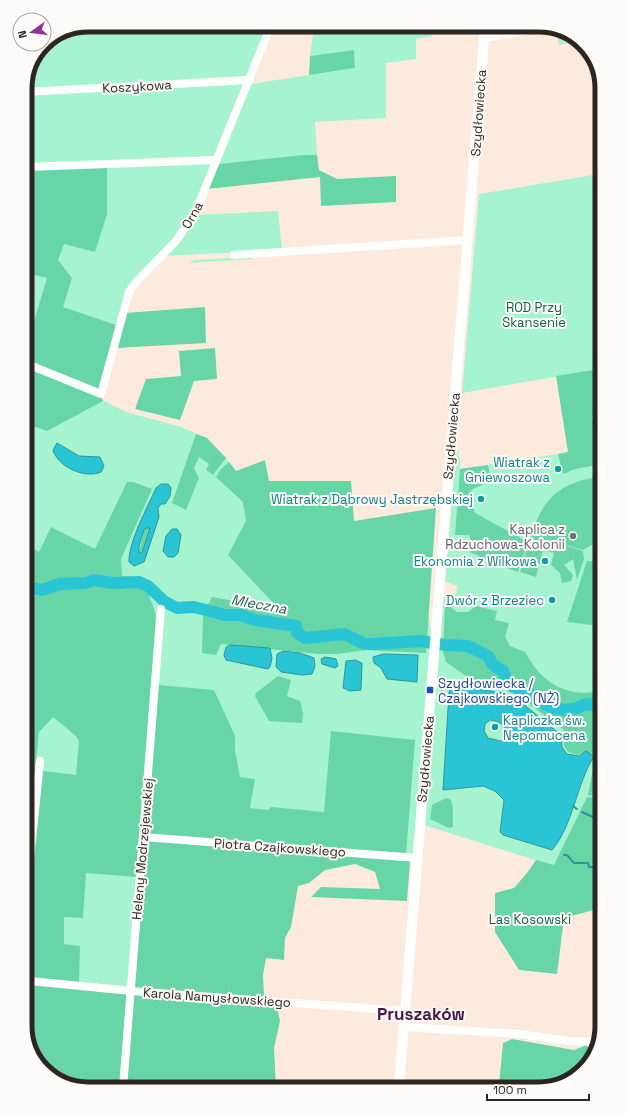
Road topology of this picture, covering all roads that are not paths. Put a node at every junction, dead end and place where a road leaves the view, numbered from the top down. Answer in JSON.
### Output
{"nodes":[{"id":1,"x":269,"y":32,"type":"edge"},
{"id":2,"x":484,"y":32,"type":"edge"},
{"id":3,"x":519,"y":32,"type":"edge"},
{"id":4,"x":484,"y":38,"type":"junction"},
{"id":5,"x":249,"y":80,"type":"junction"},
{"id":6,"x":32,"y":92,"type":"edge"},
{"id":7,"x":216,"y":160,"type":"junction"},
{"id":8,"x":32,"y":167,"type":"edge"},
{"id":9,"x":468,"y":240,"type":"junction"},
{"id":10,"x":234,"y":255,"type":"dead end"},
{"id":11,"x":32,"y":366,"type":"edge"},
{"id":12,"x":161,"y":609,"type":"dead end"},
{"id":13,"x":40,"y":762,"type":"dead end"},
{"id":14,"x":143,"y":837,"type":"junction"},
{"id":15,"x":32,"y":840,"type":"edge"},
{"id":16,"x":417,"y":858,"type":"junction"},
{"id":17,"x":32,"y":981,"type":"edge"},
{"id":18,"x":131,"y":991,"type":"junction"},
{"id":19,"x":404,"y":1011,"type":"junction"},
{"id":20,"x":403,"y":1027,"type":"junction"},
{"id":21,"x":592,"y":1042,"type":"edge"},
{"id":22,"x":123,"y":1082,"type":"edge"},
{"id":23,"x":399,"y":1082,"type":"edge"}],
"edges":[{"from":1,"to":5,"type":"street","name":"Orna"},
{"from":2,"to":4,"type":"street","name":"Szydłowiecka"},
{"from":3,"to":4,"type":"street"},
{"from":4,"to":9,"type":"street","name":"Szydłowiecka"},
{"from":5,"to":6,"type":"street","name":"Koszykowa"},
{"from":5,"to":7,"type":"street","name":"Orna"},
{"from":7,"to":8,"type":"street"},
{"from":7,"to":11,"type":"street","name":"Orna"},
{"from":9,"to":10,"type":"street"},
{"from":9,"to":16,"type":"street","name":"Szydłowiecka"},
{"from":12,"to":14,"type":"street","name":"Heleny Modrzejewskiej"},
{"from":13,"to":15,"type":"street"},
{"from":14,"to":16,"type":"street","name":"Piotra Czajkowskiego"},
{"from":14,"to":18,"type":"street","name":"Heleny Modrzejewskiej"},
{"from":16,"to":19,"type":"street","name":"Szydłowiecka"},
{"from":17,"to":18,"type":"street","name":"Karola Namysłowskiego"},
{"from":18,"to":19,"type":"street","name":"Karola Namysłowskiego"},
{"from":18,"to":22,"type":"street","name":"Heleny Modrzejewskiej"},
{"from":19,"to":20,"type":"street","name":"Szydłowiecka"},
{"from":20,"to":21,"type":"street"},
{"from":20,"to":23,"type":"street","name":"Szydłowiecka"}]}
